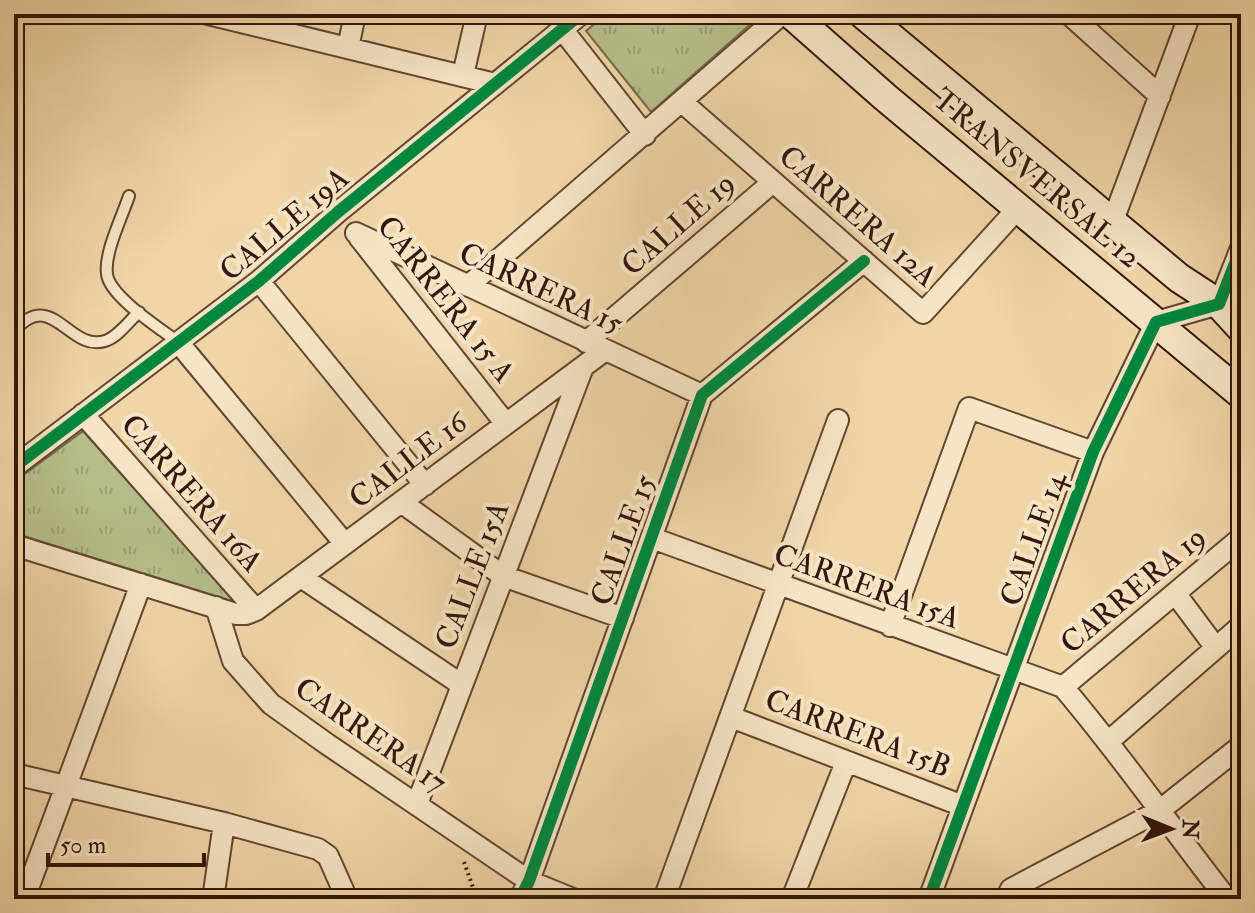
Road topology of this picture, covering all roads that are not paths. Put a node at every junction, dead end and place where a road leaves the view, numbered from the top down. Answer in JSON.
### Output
{"nodes":[{"id":1,"x":208,"y":14,"type":"edge"},
{"id":2,"x":355,"y":14,"type":"edge"},
{"id":3,"x":477,"y":14,"type":"edge"},
{"id":4,"x":581,"y":14,"type":"edge"},
{"id":5,"x":782,"y":14,"type":"edge"},
{"id":6,"x":791,"y":14,"type":"edge"},
{"id":7,"x":863,"y":14,"type":"edge"},
{"id":8,"x":1069,"y":14,"type":"edge"},
{"id":9,"x":1190,"y":14,"type":"edge"},
{"id":10,"x":562,"y":29,"type":"junction"},
{"id":11,"x":348,"y":48,"type":"junction"},
{"id":12,"x":463,"y":75,"type":"junction"},
{"id":13,"x":495,"y":84,"type":"junction"},
{"id":14,"x":1160,"y":96,"type":"junction"},
{"id":15,"x":682,"y":102,"type":"junction"},
{"id":16,"x":645,"y":135,"type":"junction"},
{"id":17,"x":773,"y":182,"type":"junction"},
{"id":18,"x":129,"y":196,"type":"dead end"},
{"id":19,"x":1019,"y":207,"type":"junction"},
{"id":20,"x":338,"y":212,"type":"junction"},
{"id":21,"x":1112,"y":223,"type":"junction"},
{"id":22,"x":356,"y":233,"type":"junction"},
{"id":23,"x":1241,"y":248,"type":"edge"},
{"id":24,"x":864,"y":261,"type":"junction"},
{"id":25,"x":259,"y":281,"type":"junction"},
{"id":26,"x":468,"y":286,"type":"junction"},
{"id":27,"x":1219,"y":304,"type":"junction"},
{"id":28,"x":139,"y":312,"type":"junction"},
{"id":29,"x":1156,"y":322,"type":"junction"},
{"id":30,"x":1241,"y":328,"type":"edge"},
{"id":31,"x":14,"y":331,"type":"edge"},
{"id":32,"x":178,"y":342,"type":"junction"},
{"id":33,"x":595,"y":347,"type":"junction"},
{"id":34,"x":583,"y":367,"type":"junction"},
{"id":35,"x":1241,"y":394,"type":"edge"},
{"id":36,"x":702,"y":395,"type":"junction"},
{"id":37,"x":83,"y":414,"type":"junction"},
{"id":38,"x":838,"y":420,"type":"dead end"},
{"id":39,"x":506,"y":424,"type":"junction"},
{"id":40,"x":1093,"y":452,"type":"junction"},
{"id":41,"x":14,"y":467,"type":"edge"},
{"id":42,"x":425,"y":485,"type":"junction"},
{"id":43,"x":401,"y":502,"type":"junction"},
{"id":44,"x":652,"y":538,"type":"junction"},
{"id":45,"x":1241,"y":538,"type":"edge"},
{"id":46,"x":345,"y":544,"type":"junction"},
{"id":47,"x":14,"y":545,"type":"edge"},
{"id":48,"x":503,"y":576,"type":"junction"},
{"id":49,"x":301,"y":577,"type":"junction"},
{"id":50,"x":141,"y":584,"type":"junction"},
{"id":51,"x":777,"y":585,"type":"junction"},
{"id":52,"x":1175,"y":593,"type":"junction"},
{"id":53,"x":216,"y":607,"type":"junction"},
{"id":54,"x":251,"y":612,"type":"junction"},
{"id":55,"x":623,"y":618,"type":"junction"},
{"id":56,"x":890,"y":626,"type":"junction"},
{"id":57,"x":1241,"y":626,"type":"edge"},
{"id":58,"x":1216,"y":648,"type":"junction"},
{"id":59,"x":1013,"y":670,"type":"junction"},
{"id":60,"x":462,"y":685,"type":"junction"},
{"id":61,"x":1063,"y":687,"type":"junction"},
{"id":62,"x":731,"y":717,"type":"junction"},
{"id":63,"x":1109,"y":741,"type":"junction"},
{"id":64,"x":1241,"y":746,"type":"edge"},
{"id":65,"x":846,"y":762,"type":"junction"},
{"id":66,"x":14,"y":774,"type":"edge"},
{"id":67,"x":66,"y":787,"type":"junction"},
{"id":68,"x":417,"y":804,"type":"junction"},
{"id":69,"x":963,"y":806,"type":"junction"},
{"id":70,"x":1159,"y":811,"type":"junction"},
{"id":71,"x":224,"y":823,"type":"junction"},
{"id":72,"x":524,"y":890,"type":"edge"},
{"id":73,"x":1006,"y":898,"type":"edge"},
{"id":74,"x":24,"y":899,"type":"edge"},
{"id":75,"x":213,"y":899,"type":"edge"},
{"id":76,"x":347,"y":899,"type":"edge"},
{"id":77,"x":573,"y":899,"type":"edge"},
{"id":78,"x":664,"y":899,"type":"edge"},
{"id":79,"x":792,"y":899,"type":"edge"},
{"id":80,"x":929,"y":899,"type":"edge"},
{"id":81,"x":1227,"y":899,"type":"edge"}],
"edges":[{"from":1,"to":11,"type":"street"},
{"from":2,"to":11,"type":"street"},
{"from":3,"to":12,"type":"street"},
{"from":4,"to":10,"type":"street","name":"CALLE 19A"},
{"from":5,"to":15,"type":"street"},
{"from":6,"to":19,"type":"main road","name":"TRANSVERSAL 12"},
{"from":7,"to":21,"type":"main road","name":"TRANSVERSAL 12"},
{"from":8,"to":14,"type":"street"},
{"from":9,"to":14,"type":"street"},
{"from":10,"to":13,"type":"street","name":"CALLE 19A"},
{"from":10,"to":16,"type":"street"},
{"from":11,"to":12,"type":"street"},
{"from":12,"to":13,"type":"street"},
{"from":13,"to":20,"type":"street","name":"CALLE 19A"},
{"from":14,"to":21,"type":"street"},
{"from":15,"to":16,"type":"street"},
{"from":15,"to":17,"type":"street","name":"CARRERA 12A"},
{"from":16,"to":26,"type":"street"},
{"from":17,"to":24,"type":"street","name":"CARRERA 12A"},
{"from":17,"to":33,"type":"street","name":"CALLE 19"},
{"from":18,"to":28,"type":"lane"},
{"from":19,"to":24,"type":"street","name":"CARRERA 12A"},
{"from":19,"to":29,"type":"main road","name":"TRANSVERSAL 12"},
{"from":20,"to":22,"type":"street","name":"CARRERA 15 A"},
{"from":20,"to":25,"type":"street","name":"CALLE 19A"},
{"from":21,"to":27,"type":"main road","name":"TRANSVERSAL 12"},
{"from":22,"to":26,"type":"street","name":"CARRERA 15"},
{"from":22,"to":39,"type":"street","name":"CARRERA 15 A"},
{"from":23,"to":27,"type":"street"},
{"from":24,"to":36,"type":"street"},
{"from":25,"to":32,"type":"street","name":"CALLE 19A"},
{"from":25,"to":42,"type":"street"},
{"from":26,"to":33,"type":"street","name":"CARRERA 15"},
{"from":27,"to":29,"type":"street"},
{"from":27,"to":30,"type":"main road","name":"TRANSVERSAL 12"},
{"from":28,"to":31,"type":"lane"},
{"from":28,"to":32,"type":"lane"},
{"from":29,"to":35,"type":"main road","name":"TRANSVERSAL 12"},
{"from":29,"to":40,"type":"street","name":"CALLE 14"},
{"from":32,"to":37,"type":"street","name":"CALLE 19A"},
{"from":32,"to":46,"type":"street"},
{"from":33,"to":34,"type":"street","name":"CALLE 16"},
{"from":33,"to":36,"type":"street","name":"CARRERA 15"},
{"from":34,"to":39,"type":"street","name":"CALLE 16"},
{"from":34,"to":48,"type":"street","name":"CALLE 15A"},
{"from":36,"to":44,"type":"street","name":"CALLE 15"},
{"from":37,"to":41,"type":"street","name":"CALLE 19A"},
{"from":37,"to":54,"type":"street","name":"CARRERA 16A"},
{"from":38,"to":51,"type":"street"},
{"from":39,"to":42,"type":"street","name":"CALLE 16"},
{"from":40,"to":56,"type":"street"},
{"from":40,"to":59,"type":"street","name":"CALLE 14"},
{"from":42,"to":43,"type":"street","name":"CALLE 16"},
{"from":43,"to":46,"type":"street","name":"CALLE 16"},
{"from":43,"to":48,"type":"street"},
{"from":44,"to":51,"type":"street","name":"CARRERA 15A"},
{"from":44,"to":55,"type":"street","name":"CALLE 15"},
{"from":45,"to":52,"type":"street","name":"CARRERA 19"},
{"from":46,"to":49,"type":"street","name":"CALLE 16"},
{"from":47,"to":50,"type":"street"},
{"from":48,"to":55,"type":"street"},
{"from":48,"to":60,"type":"street","name":"CALLE 15A"},
{"from":49,"to":54,"type":"street","name":"CALLE 16"},
{"from":49,"to":60,"type":"street"},
{"from":50,"to":53,"type":"street"},
{"from":50,"to":67,"type":"street"},
{"from":51,"to":56,"type":"street","name":"CARRERA 15A"},
{"from":51,"to":62,"type":"street"},
{"from":52,"to":58,"type":"street"},
{"from":52,"to":61,"type":"street","name":"CARRERA 19"},
{"from":53,"to":54,"type":"street"},
{"from":53,"to":68,"type":"street","name":"CARRERA 17"},
{"from":55,"to":72,"type":"street","name":"CALLE 15"},
{"from":56,"to":59,"type":"street","name":"CARRERA 15A"},
{"from":57,"to":58,"type":"street"},
{"from":58,"to":63,"type":"street"},
{"from":59,"to":61,"type":"street","name":"CARRERA 15A"},
{"from":59,"to":69,"type":"street","name":"CALLE 14"},
{"from":60,"to":68,"type":"street","name":"CALLE 15A"},
{"from":61,"to":63,"type":"street"},
{"from":62,"to":65,"type":"street","name":"CARRERA 15B"},
{"from":62,"to":78,"type":"street"},
{"from":63,"to":70,"type":"street"},
{"from":64,"to":70,"type":"street"},
{"from":65,"to":69,"type":"street","name":"CARRERA 15B"},
{"from":65,"to":79,"type":"street"},
{"from":66,"to":67,"type":"street"},
{"from":67,"to":71,"type":"street"},
{"from":67,"to":74,"type":"street"},
{"from":68,"to":72,"type":"street","name":"CARRERA 17"},
{"from":69,"to":80,"type":"street","name":"CALLE 14"},
{"from":70,"to":73,"type":"street"},
{"from":70,"to":81,"type":"street"},
{"from":71,"to":75,"type":"street"},
{"from":71,"to":76,"type":"street"},
{"from":72,"to":77,"type":"street","name":"CARRERA 17"}]}
